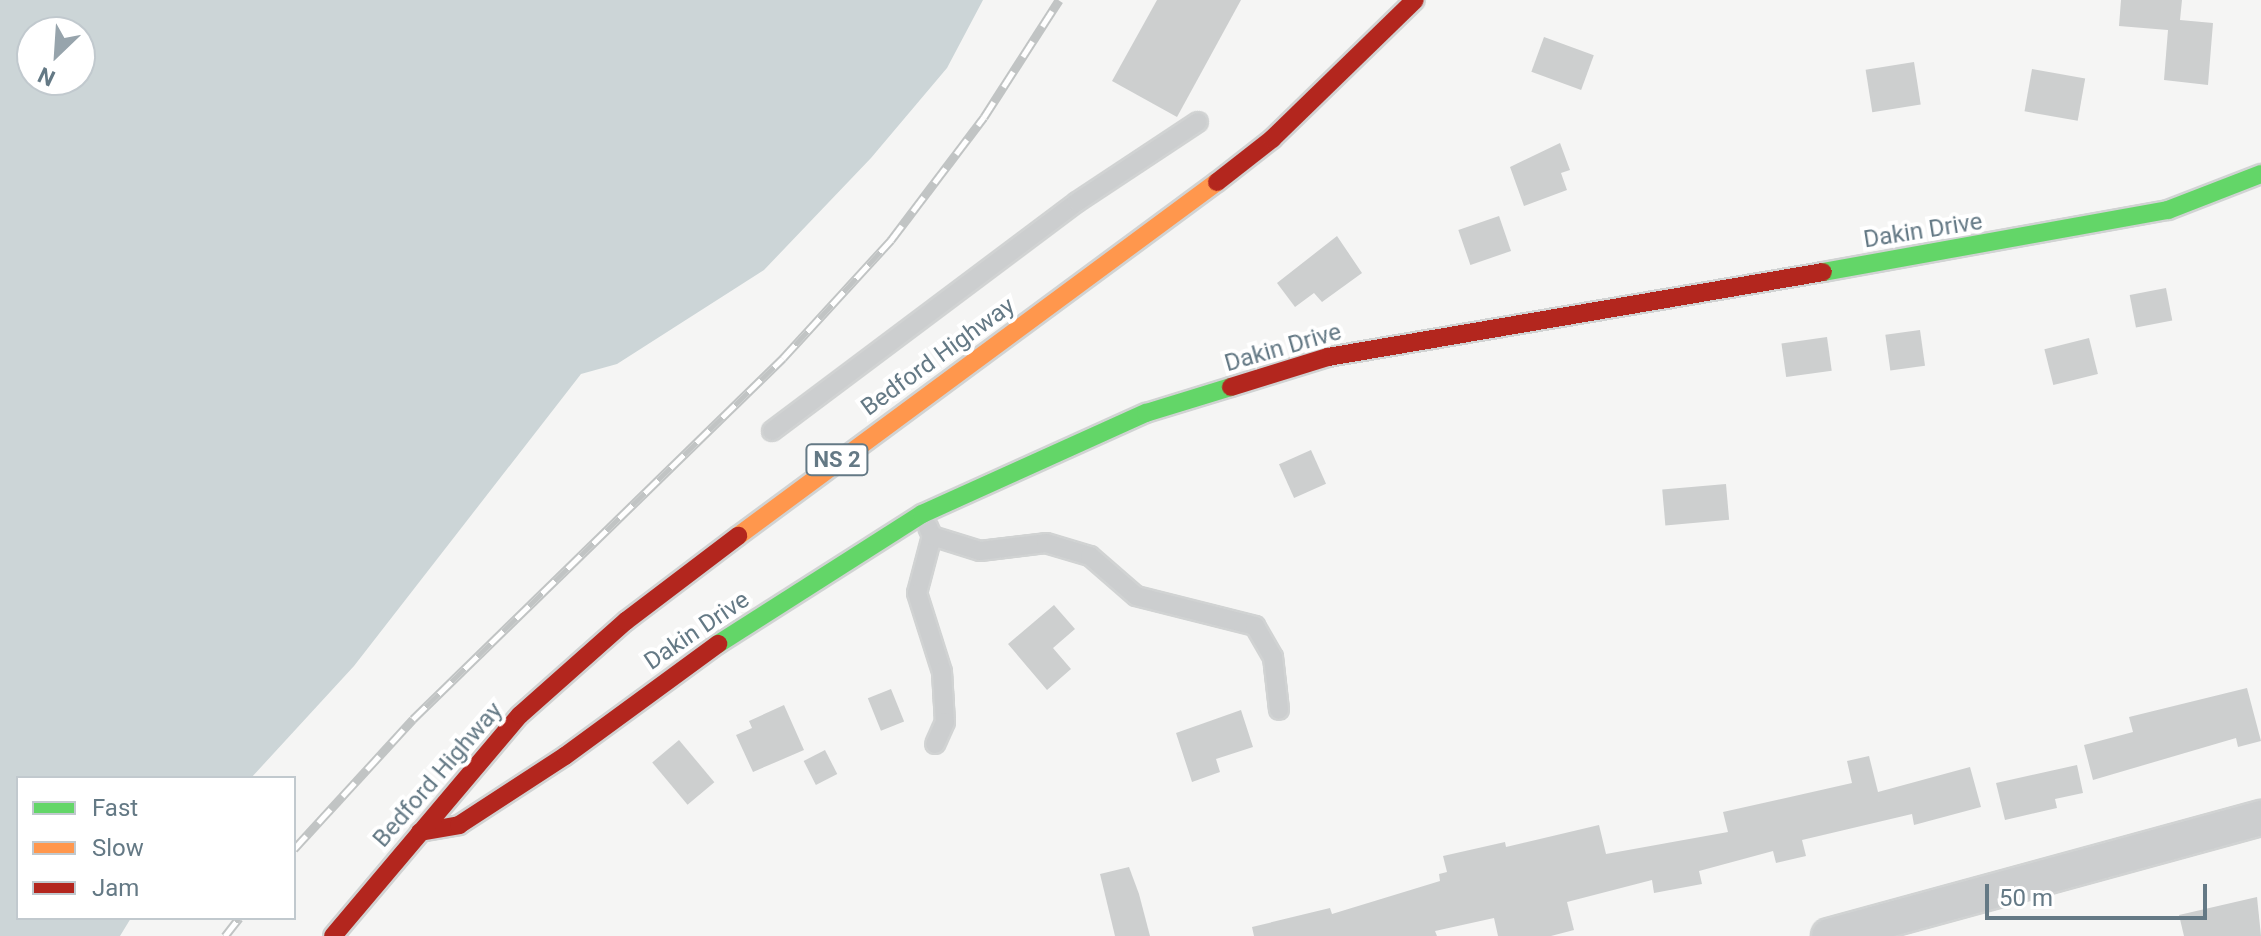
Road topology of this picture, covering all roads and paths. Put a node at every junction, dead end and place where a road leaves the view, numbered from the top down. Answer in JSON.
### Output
{"nodes":[{"id":1,"x":1415,"y":0,"type":"edge"},
{"id":2,"x":1198,"y":122,"type":"dead end"},
{"id":3,"x":2261,"y":174,"type":"edge"},
{"id":4,"x":772,"y":431,"type":"dead end"},
{"id":5,"x":922,"y":514,"type":"junction"},
{"id":6,"x":932,"y":536,"type":"junction"},
{"id":7,"x":1279,"y":710,"type":"dead end"},
{"id":8,"x":935,"y":744,"type":"dead end"},
{"id":9,"x":2261,"y":818,"type":"edge"},
{"id":10,"x":420,"y":832,"type":"junction"},
{"id":11,"x":333,"y":936,"type":"edge"},
{"id":12,"x":1829,"y":936,"type":"edge"}],
"edges":[{"from":1,"to":10,"type":"street","name":"Bedford Highway","number":"NS 2"},
{"from":2,"to":4,"type":"lane"},
{"from":3,"to":5,"type":"street","name":"Dakin Drive"},
{"from":5,"to":6,"type":"lane"},
{"from":5,"to":10,"type":"street","name":"Dakin Drive"},
{"from":6,"to":7,"type":"lane"},
{"from":6,"to":8,"type":"lane"},
{"from":9,"to":12,"type":"street"},
{"from":10,"to":11,"type":"street","name":"Bedford Highway","number":"NS 2"}]}
